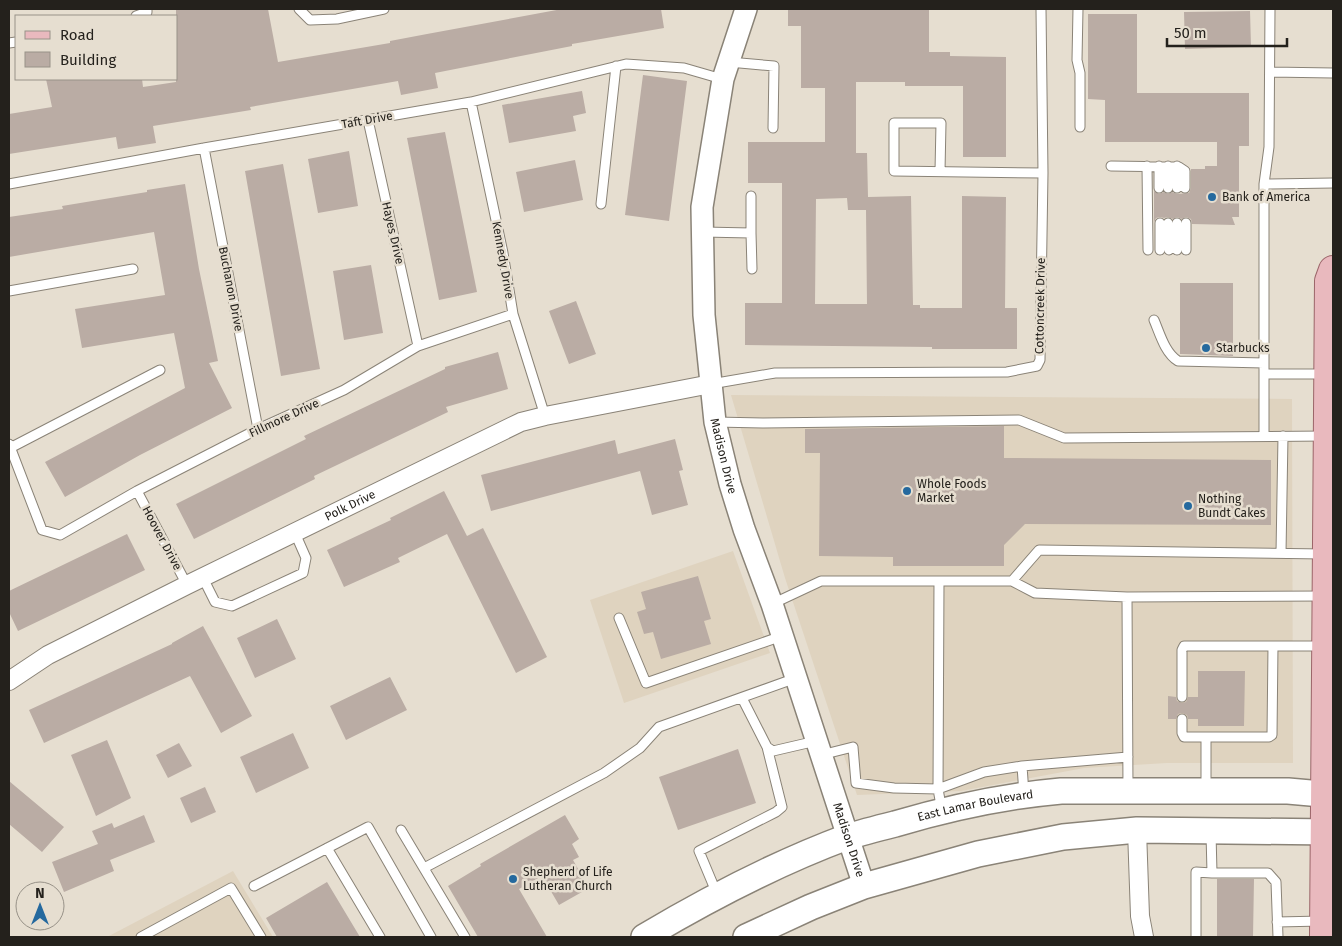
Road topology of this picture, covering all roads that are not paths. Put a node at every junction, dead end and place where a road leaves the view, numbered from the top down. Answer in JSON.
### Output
{"nodes":[{"id":1,"x":384,"y":9,"type":"edge"},
{"id":2,"x":746,"y":9,"type":"edge"},
{"id":3,"x":1041,"y":9,"type":"edge"},
{"id":4,"x":1078,"y":9,"type":"edge"},
{"id":5,"x":1270,"y":9,"type":"edge"},
{"id":6,"x":299,"y":10,"type":"edge"},
{"id":7,"x":616,"y":66,"type":"junction"},
{"id":8,"x":726,"y":70,"type":"junction"},
{"id":9,"x":1271,"y":72,"type":"junction"},
{"id":10,"x":1333,"y":73,"type":"edge"},
{"id":11,"x":471,"y":102,"type":"junction"},
{"id":12,"x":368,"y":120,"type":"junction"},
{"id":13,"x":1080,"y":127,"type":"dead end"},
{"id":14,"x":773,"y":128,"type":"dead end"},
{"id":15,"x":204,"y":148,"type":"junction"},
{"id":16,"x":1111,"y":166,"type":"dead end"},
{"id":17,"x":1147,"y":166,"type":"junction"},
{"id":18,"x":1168,"y":166,"type":"junction"},
{"id":19,"x":940,"y":171,"type":"junction"},
{"id":20,"x":1043,"y":173,"type":"junction"},
{"id":21,"x":1333,"y":183,"type":"edge"},
{"id":22,"x":9,"y":184,"type":"edge"},
{"id":23,"x":1264,"y":184,"type":"junction"},
{"id":24,"x":751,"y":196,"type":"dead end"},
{"id":25,"x":601,"y":204,"type":"dead end"},
{"id":26,"x":702,"y":232,"type":"junction"},
{"id":27,"x":752,"y":233,"type":"junction"},
{"id":28,"x":1148,"y":250,"type":"dead end"},
{"id":29,"x":1173,"y":250,"type":"joint"},
{"id":30,"x":133,"y":269,"type":"dead end"},
{"id":31,"x":752,"y":269,"type":"dead end"},
{"id":32,"x":1333,"y":270,"type":"edge"},
{"id":33,"x":9,"y":291,"type":"edge"},
{"id":34,"x":513,"y":314,"type":"junction"},
{"id":35,"x":1154,"y":320,"type":"dead end"},
{"id":36,"x":418,"y":346,"type":"junction"},
{"id":37,"x":1264,"y":363,"type":"junction"},
{"id":38,"x":160,"y":370,"type":"dead end"},
{"id":39,"x":1264,"y":374,"type":"junction"},
{"id":40,"x":1331,"y":374,"type":"edge"},
{"id":41,"x":711,"y":384,"type":"junction"},
{"id":42,"x":545,"y":416,"type":"junction"},
{"id":43,"x":715,"y":422,"type":"junction"},
{"id":44,"x":258,"y":429,"type":"junction"},
{"id":45,"x":1264,"y":436,"type":"junction"},
{"id":46,"x":1283,"y":436,"type":"junction"},
{"id":47,"x":1328,"y":436,"type":"junction"},
{"id":48,"x":9,"y":446,"type":"edge"},
{"id":49,"x":137,"y":491,"type":"junction"},
{"id":50,"x":295,"y":533,"type":"junction"},
{"id":51,"x":1282,"y":553,"type":"junction"},
{"id":52,"x":1327,"y":554,"type":"junction"},
{"id":53,"x":203,"y":578,"type":"junction"},
{"id":54,"x":939,"y":581,"type":"junction"},
{"id":55,"x":1012,"y":581,"type":"junction"},
{"id":56,"x":187,"y":585,"type":"junction"},
{"id":57,"x":1326,"y":596,"type":"junction"},
{"id":58,"x":1127,"y":597,"type":"junction"},
{"id":59,"x":772,"y":604,"type":"junction"},
{"id":60,"x":618,"y":618,"type":"dead end"},
{"id":61,"x":782,"y":636,"type":"junction"},
{"id":62,"x":1273,"y":646,"type":"junction"},
{"id":63,"x":1326,"y":646,"type":"junction"},
{"id":64,"x":796,"y":678,"type":"junction"},
{"id":65,"x":9,"y":681,"type":"edge"},
{"id":66,"x":1182,"y":697,"type":"dead end"},
{"id":67,"x":742,"y":698,"type":"junction"},
{"id":68,"x":1182,"y":719,"type":"dead end"},
{"id":69,"x":1206,"y":737,"type":"junction"},
{"id":70,"x":767,"y":747,"type":"junction"},
{"id":71,"x":818,"y":748,"type":"junction"},
{"id":72,"x":1128,"y":757,"type":"junction"},
{"id":73,"x":1022,"y":766,"type":"junction"},
{"id":74,"x":1128,"y":790,"type":"junction"},
{"id":75,"x":1206,"y":791,"type":"junction"},
{"id":76,"x":1329,"y":794,"type":"edge"},
{"id":77,"x":1024,"y":795,"type":"junction"},
{"id":78,"x":940,"y":800,"type":"junction"},
{"id":79,"x":401,"y":830,"type":"dead end"},
{"id":80,"x":1137,"y":830,"type":"junction"},
{"id":81,"x":1211,"y":830,"type":"junction"},
{"id":82,"x":1329,"y":832,"type":"edge"},
{"id":83,"x":848,"y":837,"type":"junction"},
{"id":84,"x":327,"y":848,"type":"junction"},
{"id":85,"x":424,"y":868,"type":"junction"},
{"id":86,"x":1212,"y":872,"type":"junction"},
{"id":87,"x":254,"y":886,"type":"dead end"},
{"id":88,"x":864,"y":886,"type":"junction"},
{"id":89,"x":718,"y":896,"type":"junction"},
{"id":90,"x":1277,"y":922,"type":"junction"},
{"id":91,"x":1324,"y":929,"type":"edge"},
{"id":92,"x":141,"y":937,"type":"edge"},
{"id":93,"x":261,"y":937,"type":"edge"},
{"id":94,"x":380,"y":937,"type":"edge"},
{"id":95,"x":431,"y":937,"type":"edge"},
{"id":96,"x":465,"y":937,"type":"edge"},
{"id":97,"x":644,"y":937,"type":"edge"},
{"id":98,"x":746,"y":937,"type":"edge"},
{"id":99,"x":1144,"y":937,"type":"edge"},
{"id":100,"x":1196,"y":937,"type":"edge"},
{"id":101,"x":1278,"y":937,"type":"edge"}],
"edges":[{"from":1,"to":6,"type":"lane"},
{"from":2,"to":8,"type":"street","name":"Madison Drive"},
{"from":3,"to":20,"type":"lane","name":"Cottoncreek Drive"},
{"from":4,"to":13,"type":"lane"},
{"from":5,"to":9,"type":"lane"},
{"from":7,"to":8,"type":"lane","name":"Taft Drive"},
{"from":7,"to":11,"type":"lane","name":"Taft Drive"},
{"from":7,"to":25,"type":"lane"},
{"from":8,"to":14,"type":"lane","name":"Taft Drive"},
{"from":8,"to":26,"type":"street","name":"Madison Drive"},
{"from":9,"to":10,"type":"lane"},
{"from":9,"to":23,"type":"lane"},
{"from":11,"to":12,"type":"lane","name":"Taft Drive"},
{"from":11,"to":34,"type":"lane","name":"Kennedy Drive"},
{"from":12,"to":15,"type":"lane","name":"Taft Drive"},
{"from":12,"to":36,"type":"lane","name":"Hayes Drive"},
{"from":15,"to":22,"type":"lane","name":"Taft Drive"},
{"from":15,"to":44,"type":"lane","name":"Buchanon Drive"},
{"from":16,"to":17,"type":"lane"},
{"from":17,"to":18,"type":"lane"},
{"from":17,"to":28,"type":"lane"},
{"from":18,"to":18,"type":"lane"},
{"from":19,"to":19,"type":"lane"},
{"from":19,"to":20,"type":"lane"},
{"from":20,"to":41,"type":"lane","name":"Cottoncreek Drive"},
{"from":21,"to":23,"type":"lane"},
{"from":23,"to":37,"type":"lane"},
{"from":24,"to":27,"type":"lane"},
{"from":26,"to":27,"type":"lane"},
{"from":26,"to":41,"type":"street","name":"Madison Drive"},
{"from":27,"to":31,"type":"lane"},
{"from":29,"to":29,"type":"lane"},
{"from":30,"to":33,"type":"lane"},
{"from":32,"to":40,"type":"main road"},
{"from":34,"to":36,"type":"lane","name":"Fillmore Drive"},
{"from":34,"to":42,"type":"lane","name":"Kennedy Drive"},
{"from":35,"to":37,"type":"lane"},
{"from":36,"to":44,"type":"lane","name":"Fillmore Drive"},
{"from":37,"to":39,"type":"lane"},
{"from":38,"to":48,"type":"lane"},
{"from":39,"to":40,"type":"lane"},
{"from":39,"to":45,"type":"lane"},
{"from":40,"to":47,"type":"main road"},
{"from":41,"to":42,"type":"street","name":"Polk Drive"},
{"from":41,"to":43,"type":"street","name":"Madison Drive"},
{"from":42,"to":50,"type":"street","name":"Polk Drive"},
{"from":43,"to":45,"type":"lane"},
{"from":43,"to":59,"type":"street","name":"Madison Drive"},
{"from":44,"to":49,"type":"lane","name":"Fillmore Drive"},
{"from":45,"to":46,"type":"lane"},
{"from":46,"to":47,"type":"lane"},
{"from":46,"to":51,"type":"lane"},
{"from":47,"to":52,"type":"main road"},
{"from":48,"to":49,"type":"lane","name":"Fillmore Drive"},
{"from":49,"to":56,"type":"lane","name":"Hoover Drive"},
{"from":50,"to":53,"type":"street","name":"Polk Drive"},
{"from":50,"to":53,"type":"lane"},
{"from":51,"to":52,"type":"lane"},
{"from":51,"to":55,"type":"lane"},
{"from":52,"to":57,"type":"main road"},
{"from":53,"to":56,"type":"street","name":"Polk Drive"},
{"from":54,"to":55,"type":"lane"},
{"from":54,"to":59,"type":"lane"},
{"from":54,"to":78,"type":"lane"},
{"from":55,"to":58,"type":"lane"},
{"from":56,"to":65,"type":"street","name":"Polk Drive"},
{"from":57,"to":58,"type":"lane"},
{"from":57,"to":63,"type":"main road"},
{"from":58,"to":72,"type":"lane"},
{"from":59,"to":61,"type":"street","name":"Madison Drive"},
{"from":60,"to":61,"type":"lane"},
{"from":61,"to":64,"type":"street","name":"Madison Drive"},
{"from":62,"to":63,"type":"lane"},
{"from":62,"to":66,"type":"lane"},
{"from":62,"to":69,"type":"lane"},
{"from":63,"to":76,"type":"main road"},
{"from":64,"to":67,"type":"lane"},
{"from":64,"to":71,"type":"street","name":"Madison Drive"},
{"from":67,"to":70,"type":"lane"},
{"from":67,"to":85,"type":"lane"},
{"from":68,"to":69,"type":"lane"},
{"from":69,"to":75,"type":"lane"},
{"from":70,"to":71,"type":"lane"},
{"from":70,"to":89,"type":"lane"},
{"from":71,"to":78,"type":"lane"},
{"from":71,"to":83,"type":"street","name":"Madison Drive"},
{"from":72,"to":73,"type":"lane"},
{"from":72,"to":74,"type":"lane"},
{"from":73,"to":77,"type":"lane"},
{"from":73,"to":78,"type":"lane"},
{"from":74,"to":75,"type":"main road","name":"East Lamar Boulevard"},
{"from":74,"to":77,"type":"main road","name":"East Lamar Boulevard"},
{"from":75,"to":76,"type":"main road","name":"East Lamar Boulevard"},
{"from":76,"to":82,"type":"main road"},
{"from":77,"to":78,"type":"main road","name":"East Lamar Boulevard"},
{"from":78,"to":83,"type":"main road","name":"East Lamar Boulevard"},
{"from":79,"to":85,"type":"lane"},
{"from":80,"to":81,"type":"main road"},
{"from":80,"to":88,"type":"main road"},
{"from":80,"to":99,"type":"street"},
{"from":81,"to":82,"type":"main road"},
{"from":81,"to":86,"type":"lane"},
{"from":82,"to":91,"type":"main road"},
{"from":83,"to":88,"type":"street","name":"Madison Drive"},
{"from":83,"to":89,"type":"main road","name":"East Lamar Boulevard"},
{"from":84,"to":87,"type":"lane"},
{"from":84,"to":94,"type":"lane"},
{"from":84,"to":95,"type":"lane"},
{"from":85,"to":96,"type":"lane"},
{"from":86,"to":90,"type":"lane"},
{"from":86,"to":100,"type":"lane"},
{"from":88,"to":98,"type":"main road"},
{"from":89,"to":97,"type":"main road","name":"East Lamar Boulevard"},
{"from":90,"to":91,"type":"lane"},
{"from":90,"to":101,"type":"lane"},
{"from":92,"to":93,"type":"lane"}]}
